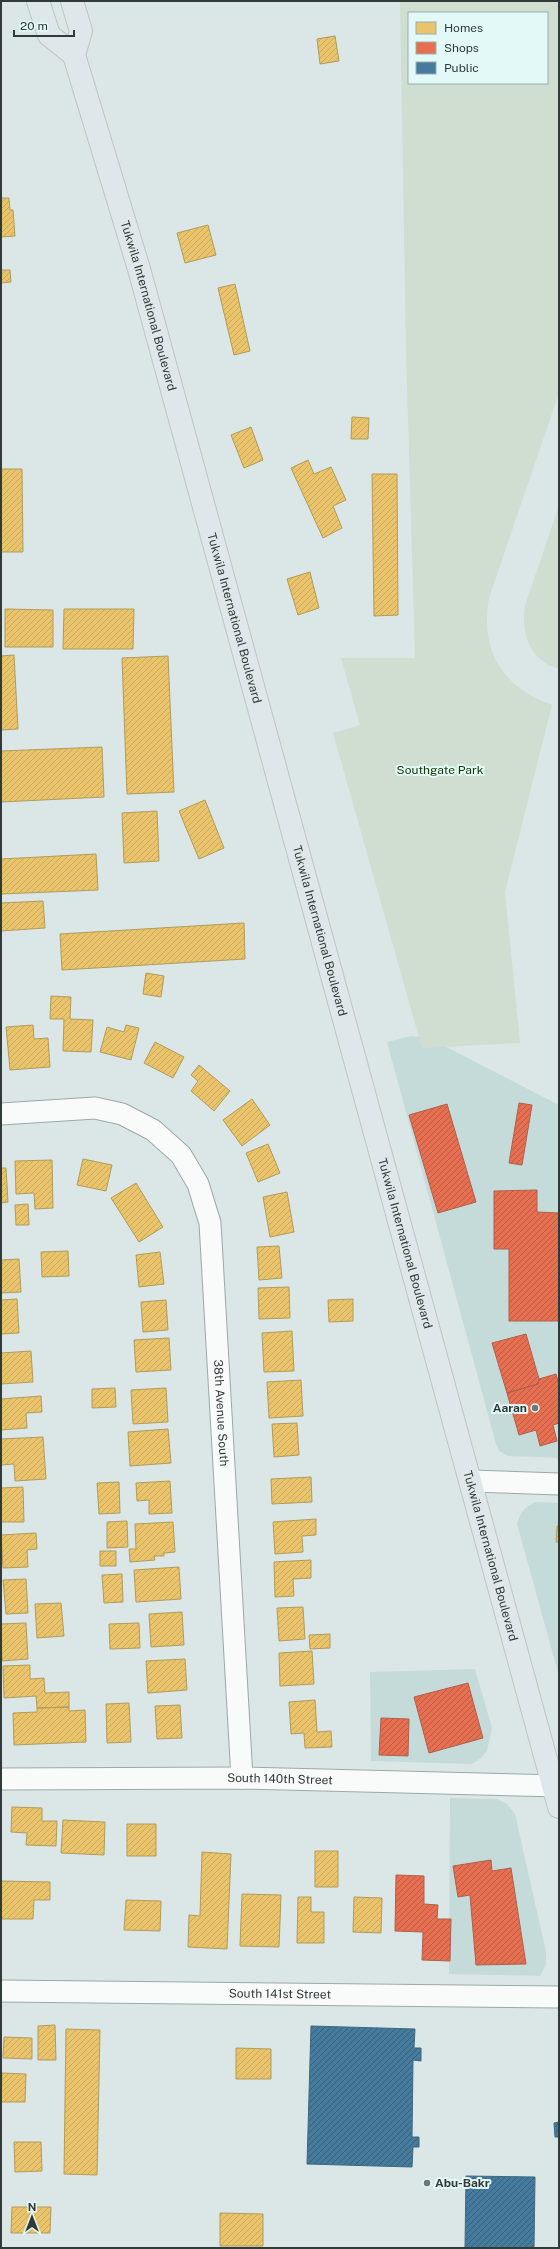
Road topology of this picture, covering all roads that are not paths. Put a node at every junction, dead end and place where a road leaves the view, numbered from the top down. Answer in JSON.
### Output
{"nodes":[{"id":1,"x":38,"y":1,"type":"edge"},
{"id":2,"x":72,"y":1,"type":"edge"},
{"id":3,"x":74,"y":55,"type":"junction"},
{"id":4,"x":1,"y":1114,"type":"edge"},
{"id":5,"x":470,"y":1481,"type":"junction"},
{"id":6,"x":559,"y":1484,"type":"edge"},
{"id":7,"x":242,"y":1778,"type":"junction"},
{"id":8,"x":1,"y":1779,"type":"edge"},
{"id":9,"x":557,"y":1786,"type":"edge"},
{"id":10,"x":559,"y":1808,"type":"edge"},
{"id":11,"x":1,"y":1991,"type":"edge"},
{"id":12,"x":559,"y":1997,"type":"edge"}],
"edges":[{"from":1,"to":3,"type":"main road"},
{"from":2,"to":3,"type":"main road"},
{"from":3,"to":5,"type":"main road","name":"Tukwila International Boulevard"},
{"from":4,"to":7,"type":"street","name":"38th Avenue South"},
{"from":5,"to":6,"type":"street"},
{"from":5,"to":9,"type":"main road","name":"Tukwila International Boulevard"},
{"from":7,"to":8,"type":"street","name":"South 140th Street"},
{"from":7,"to":9,"type":"street","name":"South 140th Street"},
{"from":9,"to":10,"type":"main road","name":"Tukwila International Boulevard"},
{"from":11,"to":12,"type":"street","name":"South 141st Street"}]}
